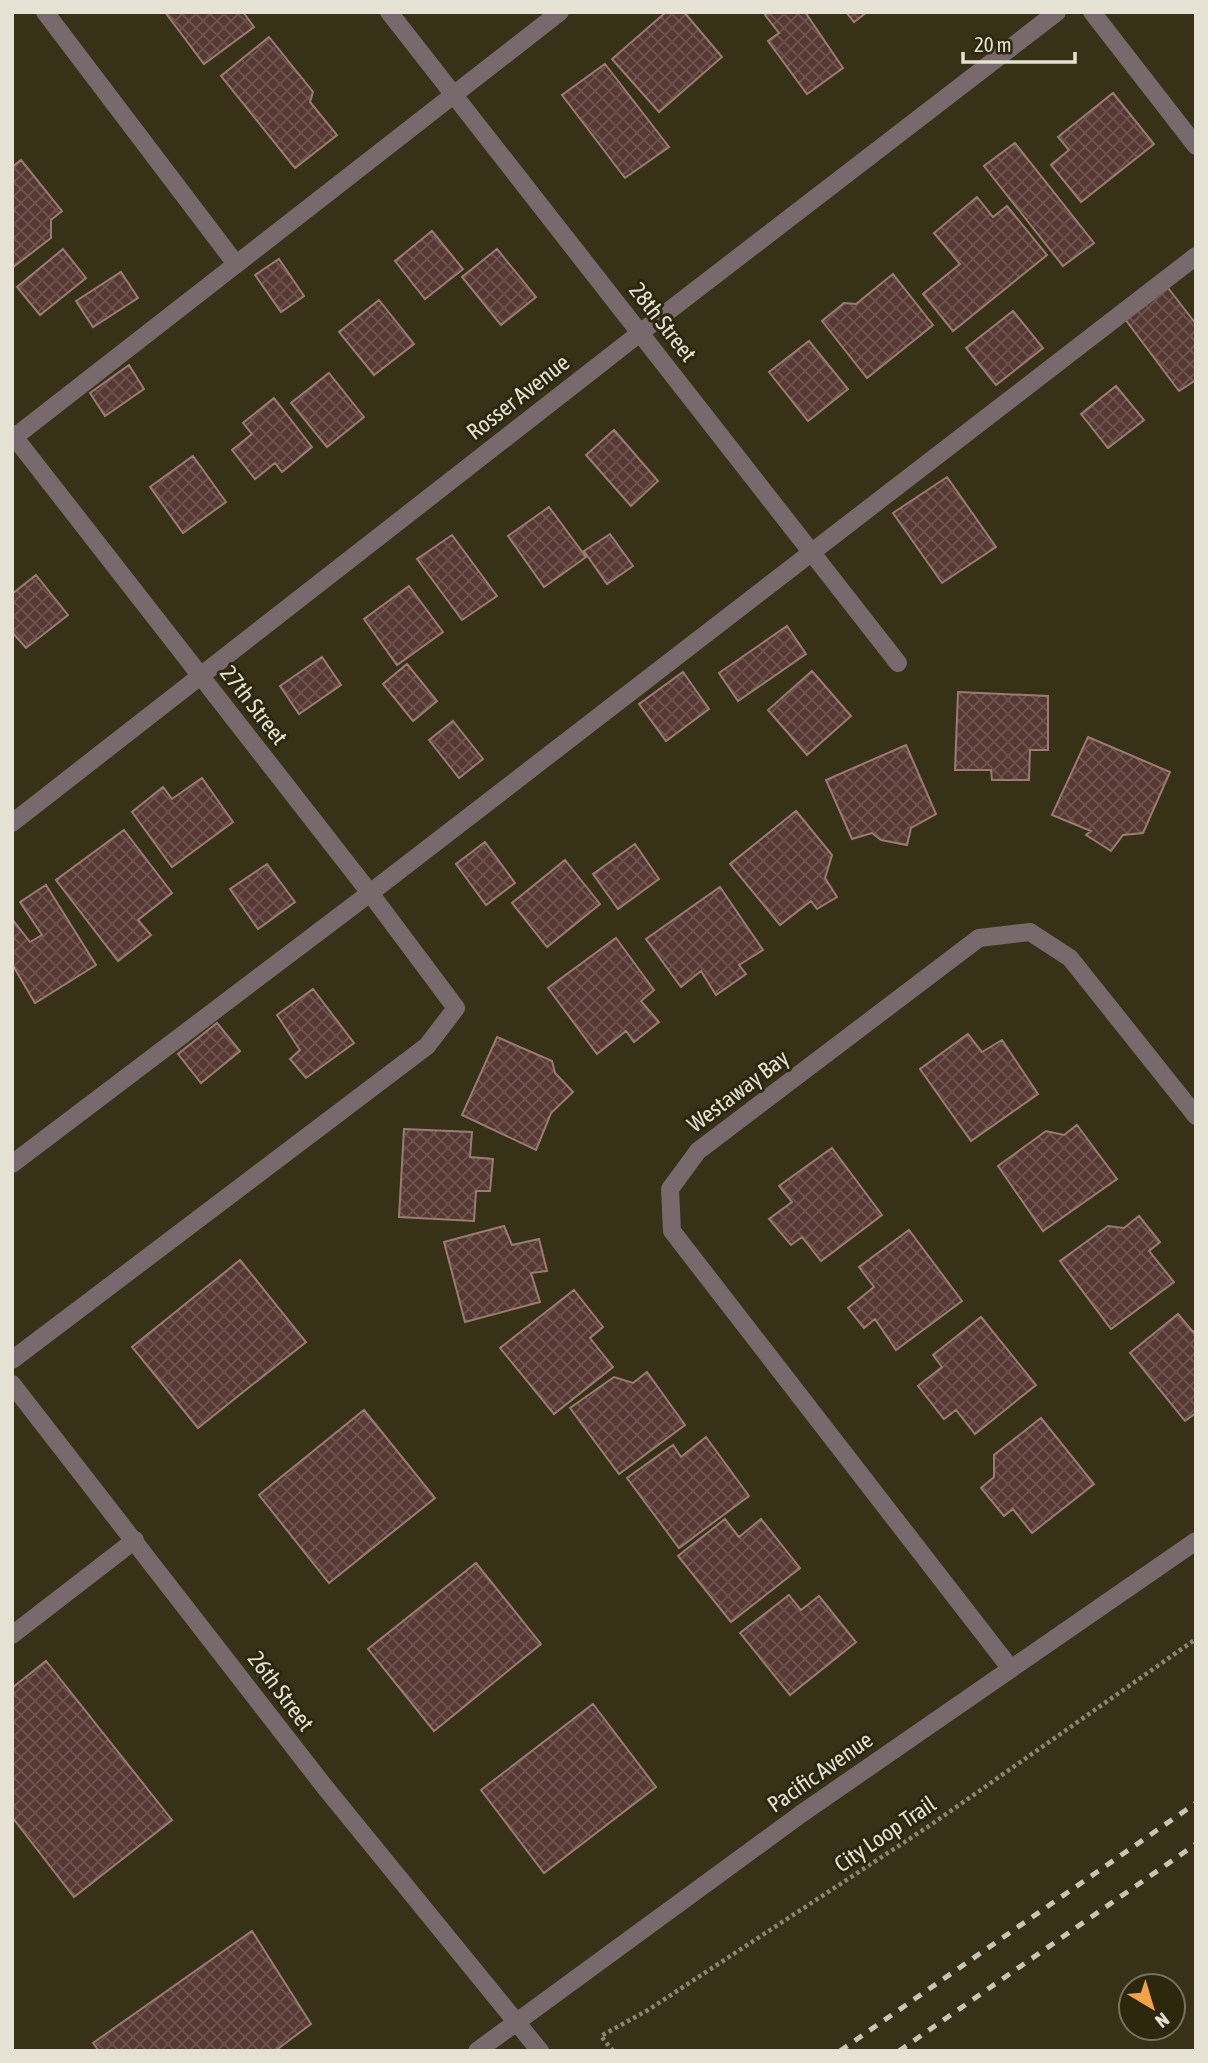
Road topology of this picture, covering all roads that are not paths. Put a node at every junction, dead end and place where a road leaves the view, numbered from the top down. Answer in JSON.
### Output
{"nodes":[{"id":1,"x":45,"y":12,"type":"edge"},
{"id":2,"x":389,"y":12,"type":"edge"},
{"id":3,"x":559,"y":12,"type":"edge"},
{"id":4,"x":1057,"y":12,"type":"edge"},
{"id":5,"x":1092,"y":12,"type":"edge"},
{"id":6,"x":453,"y":94,"type":"junction"},
{"id":7,"x":1196,"y":146,"type":"edge"},
{"id":8,"x":1196,"y":256,"type":"edge"},
{"id":9,"x":236,"y":264,"type":"junction"},
{"id":10,"x":640,"y":332,"type":"junction"},
{"id":11,"x":13,"y":437,"type":"edge"},
{"id":12,"x":810,"y":551,"type":"junction"},
{"id":13,"x":898,"y":663,"type":"dead end"},
{"id":14,"x":201,"y":678,"type":"junction"},
{"id":15,"x":12,"y":823,"type":"edge"},
{"id":16,"x":370,"y":893,"type":"junction"},
{"id":17,"x":1196,"y":1115,"type":"edge"},
{"id":18,"x":12,"y":1164,"type":"edge"},
{"id":19,"x":12,"y":1360,"type":"edge"},
{"id":20,"x":12,"y":1384,"type":"edge"},
{"id":21,"x":135,"y":1540,"type":"junction"},
{"id":22,"x":1196,"y":1541,"type":"edge"},
{"id":23,"x":12,"y":1635,"type":"edge"},
{"id":24,"x":1011,"y":1669,"type":"junction"},
{"id":25,"x":517,"y":2023,"type":"junction"},
{"id":26,"x":477,"y":2051,"type":"edge"},
{"id":27,"x":540,"y":2051,"type":"edge"}],
"edges":[{"from":1,"to":9,"type":"street"},
{"from":2,"to":6,"type":"street","name":"28th Street"},
{"from":3,"to":6,"type":"street"},
{"from":4,"to":10,"type":"street","name":"Rosser Avenue"},
{"from":5,"to":7,"type":"street"},
{"from":6,"to":9,"type":"street"},
{"from":6,"to":10,"type":"street","name":"28th Street"},
{"from":8,"to":12,"type":"street"},
{"from":9,"to":11,"type":"street"},
{"from":10,"to":12,"type":"street","name":"28th Street"},
{"from":10,"to":14,"type":"street","name":"Rosser Avenue"},
{"from":11,"to":14,"type":"street","name":"27th Street"},
{"from":12,"to":13,"type":"street","name":"28th Street"},
{"from":12,"to":16,"type":"street"},
{"from":14,"to":15,"type":"street","name":"Rosser Avenue"},
{"from":14,"to":16,"type":"street","name":"27th Street"},
{"from":16,"to":18,"type":"street"},
{"from":16,"to":19,"type":"street","name":"27th Street"},
{"from":17,"to":24,"type":"street","name":"Westaway Bay"},
{"from":20,"to":21,"type":"street","name":"26th Street"},
{"from":21,"to":23,"type":"street"},
{"from":21,"to":25,"type":"street","name":"26th Street"},
{"from":22,"to":24,"type":"street","name":"Pacific Avenue"},
{"from":24,"to":25,"type":"street","name":"Pacific Avenue"},
{"from":25,"to":26,"type":"street","name":"Pacific Avenue"},
{"from":25,"to":27,"type":"street","name":"26th Street"}]}
